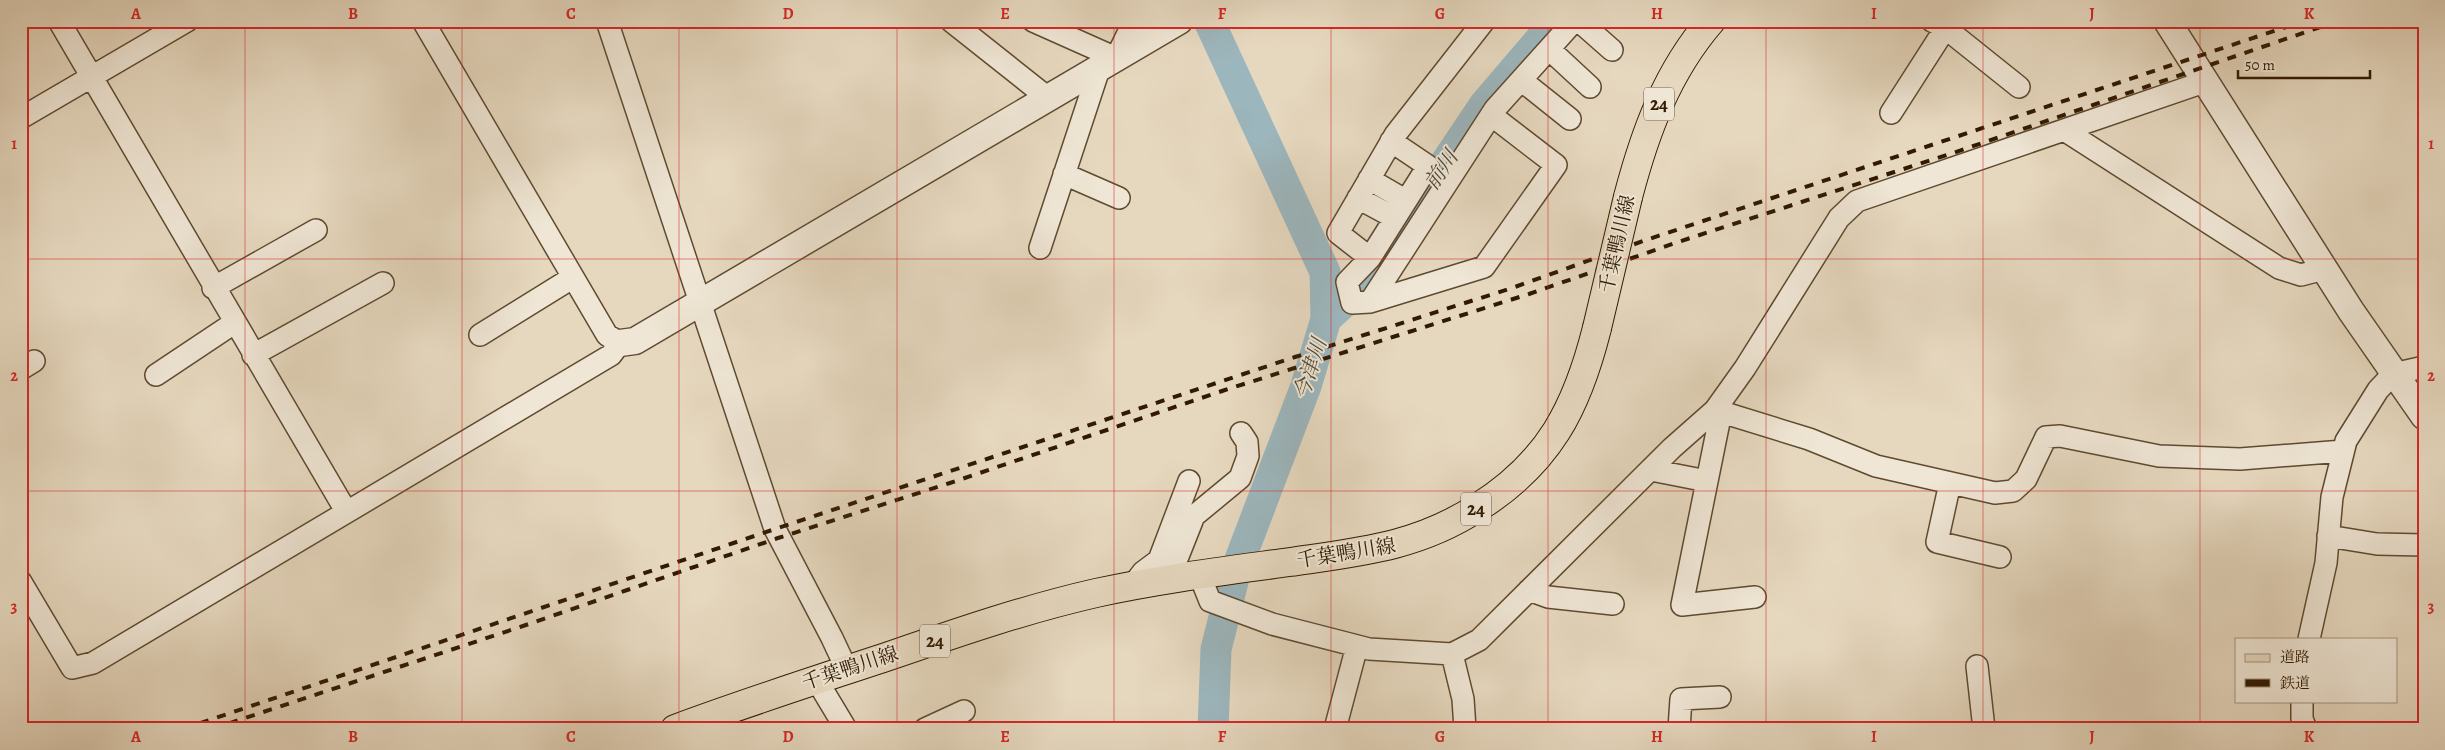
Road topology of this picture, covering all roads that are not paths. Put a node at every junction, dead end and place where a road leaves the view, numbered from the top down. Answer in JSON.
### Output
{"nodes":[{"id":1,"x":59,"y":21,"type":"edge"},
{"id":2,"x":187,"y":21,"type":"edge"},
{"id":3,"x":423,"y":21,"type":"edge"},
{"id":4,"x":607,"y":21,"type":"edge"},
{"id":5,"x":951,"y":21,"type":"edge"},
{"id":6,"x":1033,"y":21,"type":"edge"},
{"id":7,"x":1134,"y":21,"type":"edge"},
{"id":8,"x":1179,"y":21,"type":"edge"},
{"id":9,"x":1484,"y":21,"type":"edge"},
{"id":10,"x":1574,"y":21,"type":"edge"},
{"id":11,"x":1579,"y":21,"type":"edge"},
{"id":12,"x":1711,"y":21,"type":"edge"},
{"id":13,"x":2167,"y":21,"type":"edge"},
{"id":14,"x":1942,"y":23,"type":"edge"},
{"id":15,"x":1549,"y":49,"type":"junction"},
{"id":16,"x":1612,"y":50,"type":"dead end"},
{"id":17,"x":1107,"y":64,"type":"junction"},
{"id":18,"x":92,"y":77,"type":"junction"},
{"id":19,"x":1521,"y":80,"type":"junction"},
{"id":20,"x":2204,"y":82,"type":"junction"},
{"id":21,"x":1590,"y":87,"type":"dead end"},
{"id":22,"x":2019,"y":87,"type":"dead end"},
{"id":23,"x":1048,"y":98,"type":"junction"},
{"id":24,"x":1890,"y":113,"type":"dead end"},
{"id":25,"x":1491,"y":115,"type":"junction"},
{"id":26,"x":21,"y":118,"type":"edge"},
{"id":27,"x":1570,"y":119,"type":"dead end"},
{"id":28,"x":2064,"y":130,"type":"junction"},
{"id":29,"x":1391,"y":141,"type":"junction"},
{"id":30,"x":1064,"y":174,"type":"junction"},
{"id":31,"x":1369,"y":179,"type":"junction"},
{"id":32,"x":1119,"y":198,"type":"dead end"},
{"id":33,"x":1358,"y":198,"type":"junction"},
{"id":34,"x":1400,"y":209,"type":"junction"},
{"id":35,"x":316,"y":230,"type":"dead end"},
{"id":36,"x":1040,"y":248,"type":"dead end"},
{"id":37,"x":1370,"y":258,"type":"junction"},
{"id":38,"x":2324,"y":269,"type":"junction"},
{"id":39,"x":572,"y":278,"type":"junction"},
{"id":40,"x":383,"y":283,"type":"dead end"},
{"id":41,"x":213,"y":288,"type":"junction"},
{"id":42,"x":1370,"y":302,"type":"junction"},
{"id":43,"x":699,"y":304,"type":"junction"},
{"id":44,"x":234,"y":323,"type":"junction"},
{"id":45,"x":480,"y":335,"type":"dead end"},
{"id":46,"x":620,"y":343,"type":"junction"},
{"id":47,"x":253,"y":355,"type":"junction"},
{"id":48,"x":2424,"y":367,"type":"edge"},
{"id":49,"x":2393,"y":374,"type":"junction"},
{"id":50,"x":156,"y":375,"type":"dead end"},
{"id":51,"x":1718,"y":411,"type":"junction"},
{"id":52,"x":2424,"y":416,"type":"edge"},
{"id":53,"x":1241,"y":433,"type":"dead end"},
{"id":54,"x":2343,"y":451,"type":"junction"},
{"id":55,"x":1651,"y":470,"type":"junction"},
{"id":56,"x":1189,"y":481,"type":"dead end"},
{"id":57,"x":1707,"y":481,"type":"junction"},
{"id":58,"x":1950,"y":483,"type":"junction"},
{"id":59,"x":346,"y":511,"type":"junction"},
{"id":60,"x":2328,"y":536,"type":"junction"},
{"id":61,"x":2424,"y":545,"type":"edge"},
{"id":62,"x":2000,"y":556,"type":"dead end"},
{"id":63,"x":1200,"y":576,"type":"junction"},
{"id":64,"x":1169,"y":579,"type":"junction"},
{"id":65,"x":21,"y":582,"type":"edge"},
{"id":66,"x":1133,"y":585,"type":"junction"},
{"id":67,"x":1529,"y":590,"type":"junction"},
{"id":68,"x":1755,"y":596,"type":"dead end"},
{"id":69,"x":1613,"y":604,"type":"dead end"},
{"id":70,"x":2309,"y":638,"type":"edge"},
{"id":71,"x":1357,"y":646,"type":"junction"},
{"id":72,"x":1452,"y":654,"type":"junction"},
{"id":73,"x":1977,"y":666,"type":"dead end"},
{"id":74,"x":847,"y":670,"type":"junction"},
{"id":75,"x":816,"y":679,"type":"junction"},
{"id":76,"x":1720,"y":697,"type":"dead end"},
{"id":77,"x":2302,"y":702,"type":"edge"},
{"id":78,"x":964,"y":711,"type":"dead end"},
{"id":79,"x":675,"y":729,"type":"edge"},
{"id":80,"x":846,"y":729,"type":"edge"},
{"id":81,"x":924,"y":729,"type":"edge"},
{"id":82,"x":1335,"y":729,"type":"edge"},
{"id":83,"x":1465,"y":729,"type":"edge"},
{"id":84,"x":1679,"y":729,"type":"edge"},
{"id":85,"x":1984,"y":729,"type":"edge"},
{"id":86,"x":2306,"y":729,"type":"edge"}],
"edges":[{"from":1,"to":18,"type":"street"},
{"from":2,"to":18,"type":"street"},
{"from":3,"to":39,"type":"street"},
{"from":4,"to":43,"type":"street"},
{"from":5,"to":23,"type":"street"},
{"from":6,"to":17,"type":"street"},
{"from":7,"to":17,"type":"street"},
{"from":8,"to":17,"type":"street"},
{"from":9,"to":29,"type":"street"},
{"from":10,"to":15,"type":"street"},
{"from":11,"to":16,"type":"street"},
{"from":12,"to":63,"type":"main road","name":"千葉鴨川線","number":"24","bridge":true},
{"from":13,"to":20,"type":"street"},
{"from":14,"to":22,"type":"street"},
{"from":14,"to":24,"type":"street"},
{"from":15,"to":19,"type":"street"},
{"from":15,"to":21,"type":"street"},
{"from":17,"to":23,"type":"street"},
{"from":17,"to":30,"type":"street"},
{"from":18,"to":26,"type":"street"},
{"from":18,"to":41,"type":"street"},
{"from":19,"to":25,"type":"street"},
{"from":19,"to":27,"type":"street"},
{"from":20,"to":28,"type":"street"},
{"from":20,"to":38,"type":"street"},
{"from":23,"to":43,"type":"street"},
{"from":25,"to":42,"type":"street"},
{"from":25,"to":42,"type":"street"},
{"from":28,"to":38,"type":"street"},
{"from":28,"to":51,"type":"street"},
{"from":29,"to":31,"type":"street"},
{"from":29,"to":34,"type":"street"},
{"from":30,"to":32,"type":"street"},
{"from":30,"to":36,"type":"street"},
{"from":31,"to":33,"type":"street"},
{"from":31,"to":34,"type":"street"},
{"from":33,"to":34,"type":"street"},
{"from":33,"to":37,"type":"street"},
{"from":34,"to":37,"type":"street"},
{"from":35,"to":41,"type":"street"},
{"from":37,"to":42,"type":"street"},
{"from":38,"to":49,"type":"street"},
{"from":39,"to":45,"type":"street"},
{"from":39,"to":46,"type":"street"},
{"from":40,"to":47,"type":"street"},
{"from":41,"to":44,"type":"street"},
{"from":43,"to":46,"type":"street"},
{"from":43,"to":74,"type":"street"},
{"from":44,"to":47,"type":"street"},
{"from":44,"to":50,"type":"street"},
{"from":46,"to":59,"type":"street"},
{"from":47,"to":59,"type":"street"},
{"from":48,"to":49,"type":"street"},
{"from":49,"to":52,"type":"street"},
{"from":49,"to":54,"type":"street"},
{"from":51,"to":55,"type":"street"},
{"from":51,"to":57,"type":"street"},
{"from":51,"to":58,"type":"street"},
{"from":53,"to":64,"type":"street"},
{"from":54,"to":58,"type":"street"},
{"from":54,"to":60,"type":"street"},
{"from":55,"to":57,"type":"street"},
{"from":55,"to":67,"type":"street"},
{"from":56,"to":66,"type":"street"},
{"from":57,"to":68,"type":"street"},
{"from":58,"to":62,"type":"street"},
{"from":59,"to":65,"type":"street"},
{"from":60,"to":61,"type":"street"},
{"from":60,"to":70,"type":"street"},
{"from":63,"to":64,"type":"main road","name":"千葉鴨川線","number":"24"},
{"from":63,"to":71,"type":"street"},
{"from":64,"to":66,"type":"main road","name":"千葉鴨川線","number":"24"},
{"from":66,"to":74,"type":"main road","name":"千葉鴨川線","number":"24"},
{"from":67,"to":69,"type":"street"},
{"from":67,"to":72,"type":"street"},
{"from":71,"to":72,"type":"street"},
{"from":71,"to":82,"type":"street"},
{"from":72,"to":83,"type":"street"},
{"from":73,"to":85,"type":"street"},
{"from":74,"to":75,"type":"main road","name":"千葉鴨川線","number":"24"},
{"from":75,"to":79,"type":"main road","name":"千葉鴨川線","number":"24"},
{"from":75,"to":80,"type":"street"},
{"from":76,"to":84,"type":"street"},
{"from":77,"to":86,"type":"street"},
{"from":78,"to":81,"type":"street"}]}
